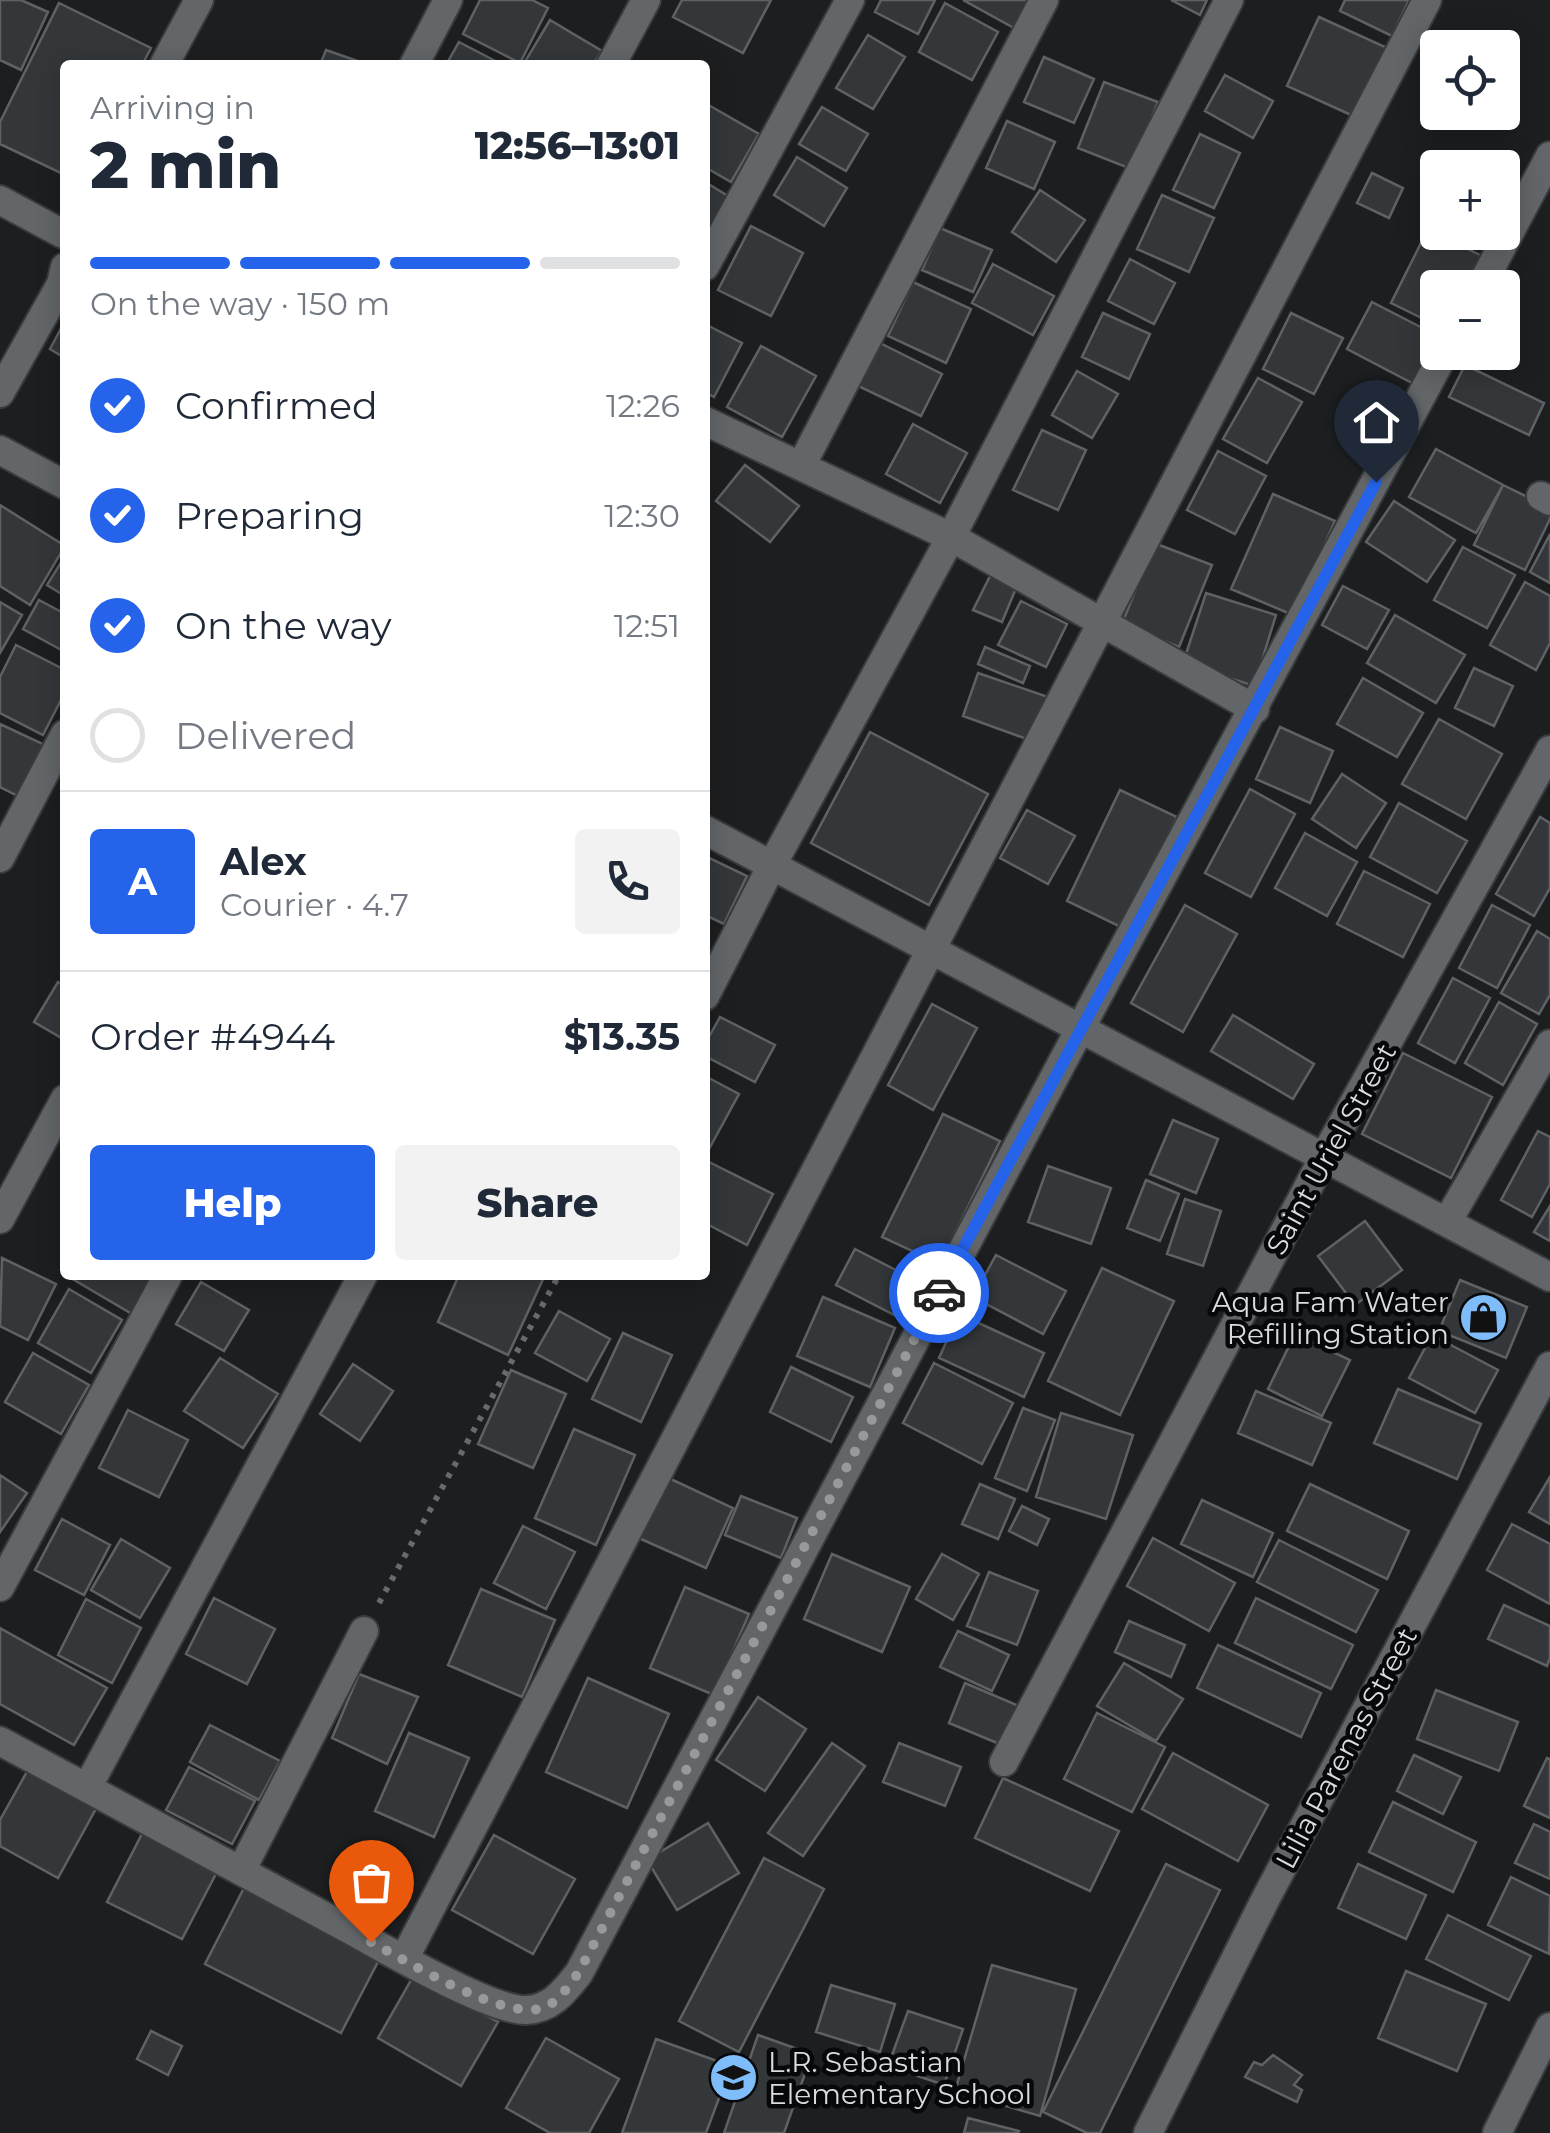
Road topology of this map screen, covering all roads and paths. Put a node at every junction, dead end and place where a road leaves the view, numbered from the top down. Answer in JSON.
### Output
{"nodes":[{"id":1,"x":199,"y":0,"type":"edge"},
{"id":2,"x":448,"y":0,"type":"edge"},
{"id":3,"x":646,"y":0,"type":"edge"},
{"id":4,"x":850,"y":0,"type":"edge"},
{"id":5,"x":1044,"y":0,"type":"edge"},
{"id":6,"x":1229,"y":0,"type":"edge"},
{"id":7,"x":1428,"y":0,"type":"edge"},
{"id":8,"x":167,"y":60,"type":"edge"},
{"id":9,"x":417,"y":60,"type":"edge"},
{"id":10,"x":613,"y":60,"type":"edge"},
{"id":11,"x":1550,"y":156,"type":"edge"},
{"id":12,"x":0,"y":200,"type":"edge"},
{"id":13,"x":60,"y":234,"type":"edge"},
{"id":14,"x":710,"y":257,"type":"edge"},
{"id":15,"x":1490,"y":270,"type":"edge"},
{"id":16,"x":60,"y":286,"type":"edge"},
{"id":17,"x":1435,"y":370,"type":"edge"},
{"id":18,"x":0,"y":393,"type":"edge"},
{"id":19,"x":710,"y":423,"type":"edge"},
{"id":20,"x":0,"y":450,"type":"edge"},
{"id":21,"x":802,"y":466,"type":"junction"},
{"id":22,"x":60,"y":482,"type":"edge"},
{"id":23,"x":950,"y":537,"type":"junction"},
{"id":24,"x":1104,"y":622,"type":"junction"},
{"id":25,"x":1255,"y":710,"type":"junction"},
{"id":26,"x":60,"y":744,"type":"edge"},
{"id":27,"x":1550,"y":750,"type":"edge"},
{"id":28,"x":710,"y":833,"type":"edge"},
{"id":29,"x":0,"y":858,"type":"edge"},
{"id":30,"x":772,"y":865,"type":"junction"},
{"id":31,"x":930,"y":949,"type":"junction"},
{"id":32,"x":710,"y":986,"type":"edge"},
{"id":33,"x":1081,"y":1027,"type":"junction"},
{"id":34,"x":1550,"y":1044,"type":"edge"},
{"id":35,"x":60,"y":1108,"type":"edge"},
{"id":36,"x":1324,"y":1158,"type":"junction"},
{"id":37,"x":0,"y":1219,"type":"edge"},
{"id":38,"x":1446,"y":1222,"type":"junction"},
{"id":39,"x":1550,"y":1277,"type":"edge"},
{"id":40,"x":165,"y":1280,"type":"edge"},
{"id":41,"x":360,"y":1280,"type":"edge"},
{"id":42,"x":556,"y":1280,"type":"edge"},
{"id":43,"x":1550,"y":1366,"type":"edge"},
{"id":44,"x":0,"y":1587,"type":"edge"},
{"id":45,"x":364,"y":1630,"type":"joint"},
{"id":46,"x":0,"y":1741,"type":"edge"},
{"id":47,"x":1004,"y":1762,"type":"dead end"},
{"id":48,"x":87,"y":1788,"type":"junction"},
{"id":49,"x":241,"y":1871,"type":"junction"},
{"id":50,"x":404,"y":1959,"type":"junction"},
{"id":51,"x":1550,"y":2027,"type":"edge"},
{"id":52,"x":1148,"y":2133,"type":"edge"},
{"id":53,"x":1497,"y":2133,"type":"edge"}],
"edges":[{"from":1,"to":8,"type":"street"},
{"from":2,"to":9,"type":"street"},
{"from":3,"to":10,"type":"street"},
{"from":4,"to":14,"type":"street"},
{"from":5,"to":21,"type":"street"},
{"from":6,"to":23,"type":"street"},
{"from":7,"to":24,"type":"street"},
{"from":11,"to":15,"type":"street"},
{"from":12,"to":13,"type":"street"},
{"from":16,"to":18,"type":"street"},
{"from":17,"to":25,"type":"street"},
{"from":19,"to":21,"type":"street"},
{"from":20,"to":22,"type":"street"},
{"from":21,"to":23,"type":"street"},
{"from":23,"to":24,"type":"street"},
{"from":23,"to":30,"type":"street"},
{"from":24,"to":25,"type":"street"},
{"from":24,"to":31,"type":"street"},
{"from":25,"to":33,"type":"street"},
{"from":26,"to":29,"type":"street"},
{"from":27,"to":36,"type":"street","name":"Saint Uriel Street"},
{"from":28,"to":30,"type":"street"},
{"from":30,"to":31,"type":"street"},
{"from":30,"to":32,"type":"street"},
{"from":31,"to":33,"type":"street"},
{"from":31,"to":50,"type":"street"},
{"from":33,"to":36,"type":"street"},
{"from":33,"to":50,"type":"street"},
{"from":34,"to":38,"type":"street"},
{"from":35,"to":37,"type":"street"},
{"from":36,"to":38,"type":"street"},
{"from":36,"to":47,"type":"street","name":"Saint Uriel Street"},
{"from":38,"to":39,"type":"street"},
{"from":40,"to":44,"type":"street"},
{"from":41,"to":48,"type":"street"},
{"from":42,"to":45,"type":"path"},
{"from":43,"to":52,"type":"street","name":"Lilia Parenas Street"},
{"from":45,"to":49,"type":"street"},
{"from":46,"to":48,"type":"street"},
{"from":48,"to":49,"type":"street"},
{"from":49,"to":50,"type":"street"},
{"from":51,"to":53,"type":"street"}]}
